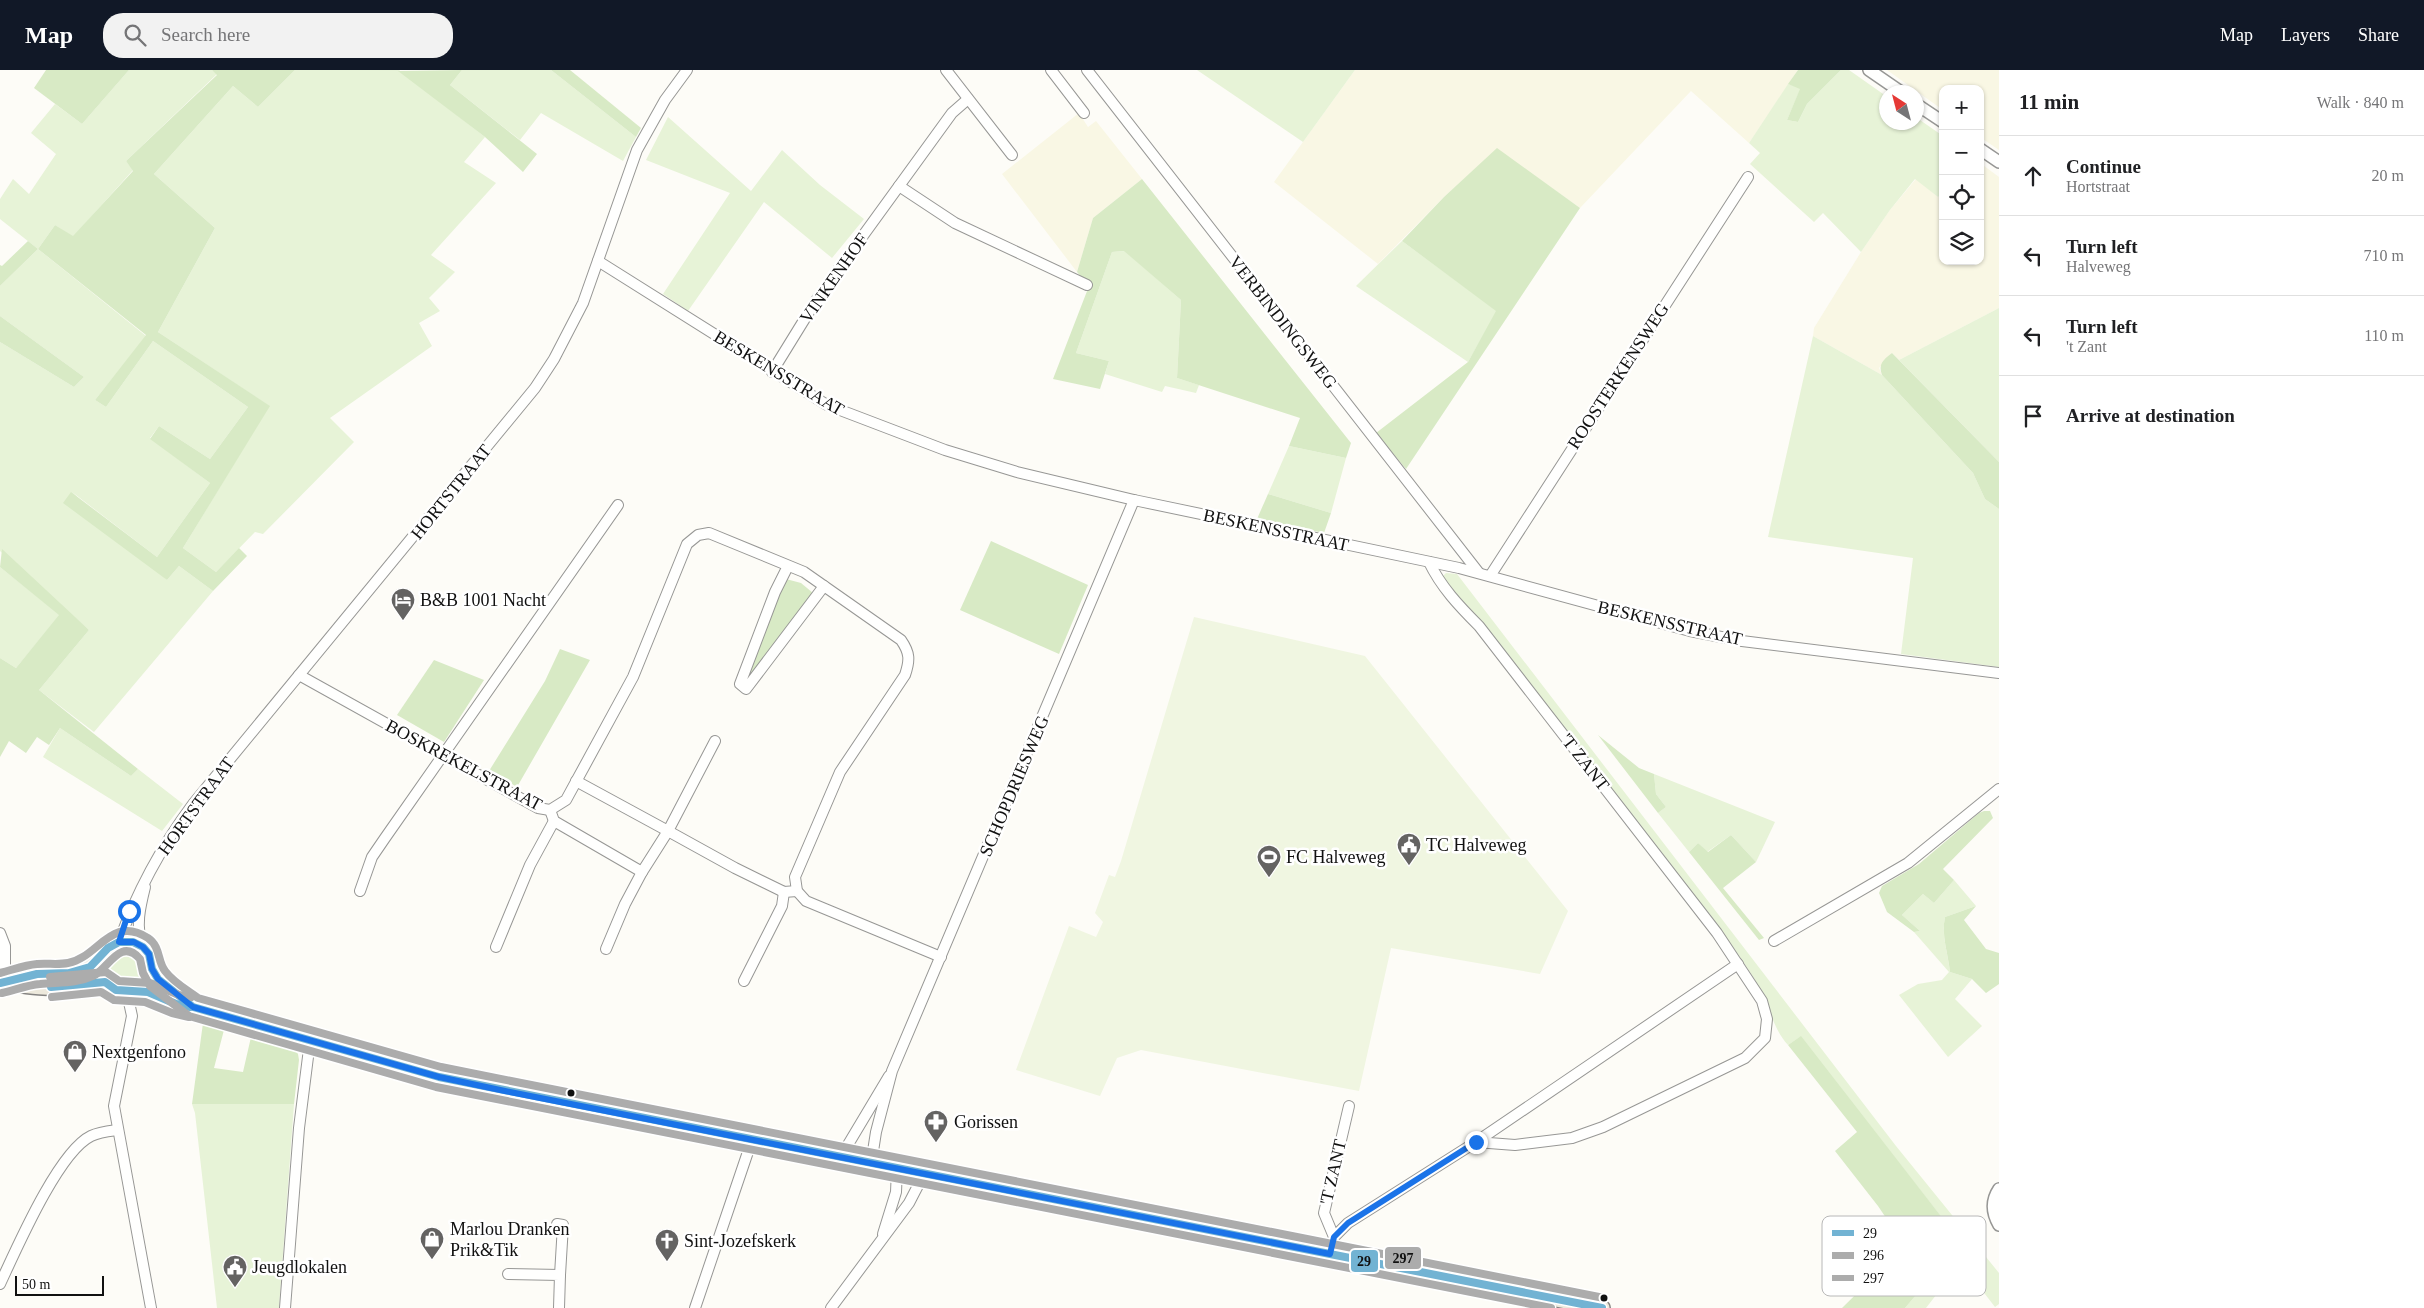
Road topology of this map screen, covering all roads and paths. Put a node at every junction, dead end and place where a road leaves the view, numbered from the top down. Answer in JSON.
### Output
{"nodes":[{"id":1,"x":687,"y":70,"type":"edge"},
{"id":2,"x":946,"y":70,"type":"edge"},
{"id":3,"x":1051,"y":70,"type":"edge"},
{"id":4,"x":1087,"y":70,"type":"edge"},
{"id":5,"x":1869,"y":70,"type":"edge"},
{"id":6,"x":1891,"y":85,"type":"edge"},
{"id":7,"x":968,"y":99,"type":"junction"},
{"id":8,"x":1924,"y":109,"type":"edge"},
{"id":9,"x":1084,"y":113,"type":"dead end"},
{"id":10,"x":1939,"y":119,"type":"edge"},
{"id":11,"x":1984,"y":152,"type":"edge"},
{"id":12,"x":1012,"y":155,"type":"dead end"},
{"id":13,"x":1999,"y":162,"type":"edge"},
{"id":14,"x":1748,"y":177,"type":"dead end"},
{"id":15,"x":899,"y":186,"type":"junction"},
{"id":16,"x":598,"y":261,"type":"junction"},
{"id":17,"x":1087,"y":285,"type":"dead end"},
{"id":18,"x":772,"y":372,"type":"junction"},
{"id":19,"x":1134,"y":500,"type":"junction"},
{"id":20,"x":618,"y":505,"type":"dead end"},
{"id":21,"x":1429,"y":562,"type":"junction"},
{"id":22,"x":788,"y":566,"type":"junction"},
{"id":23,"x":1479,"y":573,"type":"junction"},
{"id":24,"x":1490,"y":576,"type":"junction"},
{"id":25,"x":824,"y":586,"type":"junction"},
{"id":26,"x":1999,"y":673,"type":"edge"},
{"id":27,"x":299,"y":675,"type":"junction"},
{"id":28,"x":715,"y":741,"type":"dead end"},
{"id":29,"x":441,"y":754,"type":"junction"},
{"id":30,"x":576,"y":781,"type":"junction"},
{"id":31,"x":1999,"y":789,"type":"edge"},
{"id":32,"x":550,"y":810,"type":"junction"},
{"id":33,"x":554,"y":821,"type":"junction"},
{"id":34,"x":668,"y":831,"type":"junction"},
{"id":35,"x":642,"y":872,"type":"junction"},
{"id":36,"x":148,"y":874,"type":"junction"},
{"id":37,"x":360,"y":891,"type":"dead end"},
{"id":38,"x":797,"y":891,"type":"junction"},
{"id":39,"x":784,"y":892,"type":"junction"},
{"id":40,"x":0,"y":933,"type":"edge"},
{"id":41,"x":1774,"y":941,"type":"dead end"},
{"id":42,"x":119,"y":942,"type":"junction"},
{"id":43,"x":143,"y":947,"type":"junction"},
{"id":44,"x":496,"y":947,"type":"dead end"},
{"id":45,"x":606,"y":950,"type":"dead end"},
{"id":46,"x":940,"y":956,"type":"junction"},
{"id":47,"x":102,"y":957,"type":"junction"},
{"id":48,"x":1738,"y":964,"type":"junction"},
{"id":49,"x":152,"y":969,"type":"junction"},
{"id":50,"x":744,"y":980,"type":"dead end"},
{"id":51,"x":3,"y":982,"type":"edge"},
{"id":52,"x":105,"y":982,"type":"junction"},
{"id":53,"x":133,"y":991,"type":"junction"},
{"id":54,"x":193,"y":1007,"type":"junction"},
{"id":55,"x":310,"y":1041,"type":"junction"},
{"id":56,"x":892,"y":1071,"type":"junction"},
{"id":57,"x":1349,"y":1106,"type":"dead end"},
{"id":58,"x":117,"y":1130,"type":"junction"},
{"id":59,"x":752,"y":1140,"type":"junction"},
{"id":60,"x":1476,"y":1142,"type":"junction"},
{"id":61,"x":840,"y":1158,"type":"junction"},
{"id":62,"x":871,"y":1164,"type":"junction"},
{"id":63,"x":897,"y":1169,"type":"junction"},
{"id":64,"x":924,"y":1174,"type":"junction"},
{"id":65,"x":1999,"y":1189,"type":"edge"},
{"id":66,"x":558,"y":1224,"type":"dead end"},
{"id":67,"x":1999,"y":1226,"type":"edge"},
{"id":68,"x":1334,"y":1237,"type":"junction"},
{"id":69,"x":882,"y":1238,"type":"junction"},
{"id":70,"x":1330,"y":1254,"type":"junction"},
{"id":71,"x":508,"y":1274,"type":"dead end"},
{"id":72,"x":560,"y":1275,"type":"junction"},
{"id":73,"x":0,"y":1284,"type":"edge"},
{"id":74,"x":150,"y":1308,"type":"edge"},
{"id":75,"x":285,"y":1308,"type":"edge"},
{"id":76,"x":560,"y":1308,"type":"edge"},
{"id":77,"x":695,"y":1308,"type":"edge"},
{"id":78,"x":832,"y":1308,"type":"edge"},
{"id":79,"x":1602,"y":1308,"type":"edge"}],
"edges":[{"from":1,"to":16,"type":"street","name":"HORTSTRAAT"},
{"from":2,"to":7,"type":"street"},
{"from":3,"to":9,"type":"street"},
{"from":4,"to":23,"type":"street","name":"VERBINDINGSWEG"},
{"from":5,"to":6,"type":"street"},
{"from":7,"to":12,"type":"street"},
{"from":7,"to":15,"type":"street","name":"VINKENHOF"},
{"from":8,"to":10,"type":"street"},
{"from":11,"to":13,"type":"street"},
{"from":14,"to":24,"type":"street","name":"ROOSTERKENSWEG"},
{"from":15,"to":17,"type":"street"},
{"from":15,"to":18,"type":"street","name":"VINKENHOF"},
{"from":16,"to":18,"type":"street","name":"BESKENSSTRAAT"},
{"from":16,"to":27,"type":"street","name":"HORTSTRAAT"},
{"from":18,"to":19,"type":"street","name":"BESKENSSTRAAT"},
{"from":19,"to":21,"type":"street","name":"BESKENSSTRAAT"},
{"from":19,"to":46,"type":"street","name":"SCHOPDRIESWEG"},
{"from":20,"to":29,"type":"street"},
{"from":21,"to":23,"type":"street","name":"BESKENSSTRAAT"},
{"from":21,"to":48,"type":"street","name":"'T ZANT"},
{"from":22,"to":25,"type":"street","name":"BOSKREKELSTRAAT"},
{"from":22,"to":25,"type":"street"},
{"from":22,"to":30,"type":"street","name":"BOSKREKELSTRAAT"},
{"from":23,"to":24,"type":"street","name":"BESKENSSTRAAT"},
{"from":24,"to":26,"type":"street","name":"BESKENSSTRAAT"},
{"from":25,"to":38,"type":"street","name":"BOSKREKELSTRAAT"},
{"from":27,"to":29,"type":"street","name":"BOSKREKELSTRAAT"},
{"from":27,"to":36,"type":"street","name":"HORTSTRAAT"},
{"from":28,"to":34,"type":"street"},
{"from":29,"to":32,"type":"street","name":"BOSKREKELSTRAAT"},
{"from":29,"to":37,"type":"street"},
{"from":30,"to":32,"type":"street","name":"BOSKREKELSTRAAT"},
{"from":30,"to":34,"type":"street"},
{"from":31,"to":41,"type":"street"},
{"from":32,"to":33,"type":"street"},
{"from":33,"to":35,"type":"street"},
{"from":33,"to":44,"type":"street"},
{"from":34,"to":35,"type":"street"},
{"from":34,"to":39,"type":"street"},
{"from":35,"to":45,"type":"street"},
{"from":36,"to":42,"type":"street","name":"HORTSTRAAT"},
{"from":36,"to":43,"type":"street","name":"HORTSTRAAT"},
{"from":38,"to":39,"type":"street"},
{"from":38,"to":46,"type":"street"},
{"from":39,"to":50,"type":"street"},
{"from":40,"to":51,"type":"street"},
{"from":42,"to":43,"type":"main road"},
{"from":42,"to":47,"type":"main road"},
{"from":43,"to":49,"type":"main road"},
{"from":46,"to":56,"type":"street","name":"SCHOPDRIESWEG"},
{"from":47,"to":51,"type":"main road"},
{"from":47,"to":52,"type":"main road"},
{"from":48,"to":60,"type":"street","name":"'T ZANT"},
{"from":48,"to":60,"type":"street","name":"'T ZANT"},
{"from":49,"to":53,"type":"main road"},
{"from":49,"to":54,"type":"main road"},
{"from":51,"to":52,"type":"main road"},
{"from":52,"to":53,"type":"main road"},
{"from":53,"to":54,"type":"main road"},
{"from":53,"to":58,"type":"street"},
{"from":54,"to":55,"type":"main road"},
{"from":55,"to":59,"type":"main road"},
{"from":55,"to":75,"type":"street"},
{"from":56,"to":61,"type":"street","name":"SCHOPDRIESWEG"},
{"from":56,"to":62,"type":"street","name":"SCHOPDRIESWEG"},
{"from":57,"to":68,"type":"street","name":"'T ZANT"},
{"from":58,"to":73,"type":"street"},
{"from":58,"to":74,"type":"street"},
{"from":59,"to":61,"type":"main road"},
{"from":59,"to":77,"type":"street"},
{"from":60,"to":68,"type":"street","name":"'T ZANT"},
{"from":61,"to":62,"type":"main road"},
{"from":62,"to":63,"type":"main road"},
{"from":63,"to":64,"type":"main road"},
{"from":63,"to":69,"type":"street"},
{"from":64,"to":69,"type":"street"},
{"from":64,"to":70,"type":"main road"},
{"from":65,"to":67,"type":"street"},
{"from":66,"to":72,"type":"street"},
{"from":68,"to":70,"type":"street"},
{"from":69,"to":78,"type":"street"},
{"from":70,"to":79,"type":"main road"},
{"from":71,"to":72,"type":"street"},
{"from":72,"to":76,"type":"street"}]}
